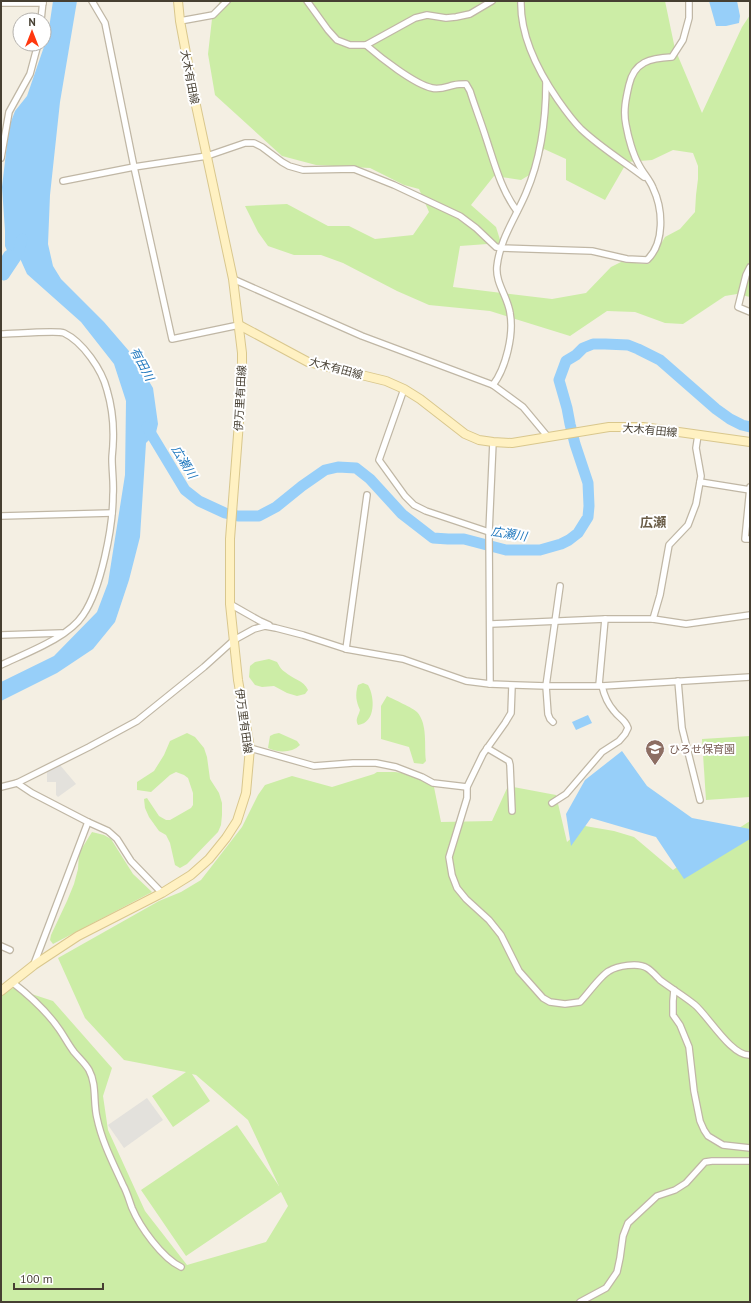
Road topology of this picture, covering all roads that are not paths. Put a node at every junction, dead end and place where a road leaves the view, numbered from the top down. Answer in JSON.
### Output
{"nodes":[{"id":1,"x":92,"y":1,"type":"edge"},
{"id":2,"x":178,"y":1,"type":"edge"},
{"id":3,"x":227,"y":1,"type":"edge"},
{"id":4,"x":307,"y":1,"type":"edge"},
{"id":5,"x":492,"y":1,"type":"edge"},
{"id":6,"x":517,"y":1,"type":"edge"},
{"id":7,"x":521,"y":1,"type":"edge"},
{"id":8,"x":688,"y":1,"type":"edge"},
{"id":9,"x":43,"y":2,"type":"edge"},
{"id":10,"x":1,"y":3,"type":"edge"},
{"id":11,"x":521,"y":8,"type":"junction"},
{"id":12,"x":42,"y":12,"type":"edge"},
{"id":13,"x":180,"y":21,"type":"junction"},
{"id":14,"x":366,"y":45,"type":"junction"},
{"id":15,"x":36,"y":52,"type":"edge"},
{"id":16,"x":546,"y":82,"type":"junction"},
{"id":17,"x":2,"y":148,"type":"edge"},
{"id":18,"x":207,"y":156,"type":"junction"},
{"id":19,"x":1,"y":158,"type":"edge"},
{"id":20,"x":134,"y":167,"type":"junction"},
{"id":21,"x":63,"y":181,"type":"dead end"},
{"id":22,"x":649,"y":181,"type":"junction"},
{"id":23,"x":517,"y":211,"type":"junction"},
{"id":24,"x":501,"y":248,"type":"junction"},
{"id":25,"x":750,"y":267,"type":"edge"},
{"id":26,"x":233,"y":279,"type":"junction"},
{"id":27,"x":750,"y":312,"type":"edge"},
{"id":28,"x":239,"y":325,"type":"junction"},
{"id":29,"x":1,"y":334,"type":"edge"},
{"id":30,"x":493,"y":385,"type":"junction"},
{"id":31,"x":404,"y":389,"type":"junction"},
{"id":32,"x":698,"y":435,"type":"junction"},
{"id":33,"x":548,"y":437,"type":"junction"},
{"id":34,"x":492,"y":442,"type":"junction"},
{"id":35,"x":750,"y":442,"type":"edge"},
{"id":36,"x":700,"y":482,"type":"junction"},
{"id":37,"x":750,"y":487,"type":"edge"},
{"id":38,"x":750,"y":490,"type":"edge"},
{"id":39,"x":367,"y":495,"type":"dead end"},
{"id":40,"x":112,"y":513,"type":"junction"},
{"id":41,"x":1,"y":516,"type":"edge"},
{"id":42,"x":489,"y":532,"type":"junction"},
{"id":43,"x":750,"y":539,"type":"edge"},
{"id":44,"x":560,"y":586,"type":"dead end"},
{"id":45,"x":230,"y":604,"type":"junction"},
{"id":46,"x":750,"y":615,"type":"edge"},
{"id":47,"x":606,"y":619,"type":"junction"},
{"id":48,"x":653,"y":619,"type":"junction"},
{"id":49,"x":556,"y":622,"type":"junction"},
{"id":50,"x":491,"y":624,"type":"junction"},
{"id":51,"x":276,"y":628,"type":"junction"},
{"id":52,"x":63,"y":633,"type":"junction"},
{"id":53,"x":1,"y":635,"type":"edge"},
{"id":54,"x":234,"y":640,"type":"junction"},
{"id":55,"x":346,"y":649,"type":"junction"},
{"id":56,"x":1,"y":665,"type":"edge"},
{"id":57,"x":750,"y":677,"type":"edge"},
{"id":58,"x":678,"y":681,"type":"junction"},
{"id":59,"x":490,"y":684,"type":"junction"},
{"id":60,"x":512,"y":686,"type":"junction"},
{"id":61,"x":546,"y":686,"type":"junction"},
{"id":62,"x":601,"y":686,"type":"junction"},
{"id":63,"x":552,"y":722,"type":"dead end"},
{"id":64,"x":250,"y":748,"type":"junction"},
{"id":65,"x":487,"y":748,"type":"junction"},
{"id":66,"x":17,"y":783,"type":"junction"},
{"id":67,"x":1,"y":787,"type":"edge"},
{"id":68,"x":467,"y":787,"type":"junction"},
{"id":69,"x":700,"y":800,"type":"dead end"},
{"id":70,"x":552,"y":803,"type":"dead end"},
{"id":71,"x":512,"y":811,"type":"dead end"},
{"id":72,"x":88,"y":822,"type":"junction"},
{"id":73,"x":162,"y":893,"type":"junction"},
{"id":74,"x":1,"y":946,"type":"edge"},
{"id":75,"x":10,"y":950,"type":"dead end"},
{"id":76,"x":34,"y":965,"type":"junction"},
{"id":77,"x":12,"y":982,"type":"junction"},
{"id":78,"x":674,"y":990,"type":"junction"},
{"id":79,"x":1,"y":991,"type":"edge"},
{"id":80,"x":750,"y":1055,"type":"edge"},
{"id":81,"x":750,"y":1148,"type":"edge"},
{"id":82,"x":750,"y":1161,"type":"edge"},
{"id":83,"x":181,"y":1267,"type":"dead end"},
{"id":84,"x":580,"y":1302,"type":"edge"}],
"edges":[{"from":1,"to":20,"type":"street"},
{"from":2,"to":13,"type":"main road","name":"大木有田線"},
{"from":3,"to":13,"type":"street"},
{"from":4,"to":14,"type":"street"},
{"from":5,"to":14,"type":"street"},
{"from":6,"to":11,"type":"street"},
{"from":7,"to":11,"type":"street"},
{"from":8,"to":22,"type":"street"},
{"from":9,"to":10,"type":"street"},
{"from":9,"to":12,"type":"street"},
{"from":11,"to":16,"type":"street"},
{"from":13,"to":18,"type":"main road","name":"大木有田線"},
{"from":14,"to":23,"type":"street"},
{"from":15,"to":17,"type":"street"},
{"from":16,"to":22,"type":"street"},
{"from":16,"to":23,"type":"street"},
{"from":17,"to":19,"type":"street"},
{"from":18,"to":20,"type":"street"},
{"from":18,"to":24,"type":"street"},
{"from":18,"to":26,"type":"main road","name":"大木有田線"},
{"from":20,"to":21,"type":"street"},
{"from":20,"to":28,"type":"street"},
{"from":22,"to":24,"type":"street"},
{"from":23,"to":24,"type":"street"},
{"from":24,"to":30,"type":"street"},
{"from":25,"to":27,"type":"street"},
{"from":26,"to":28,"type":"main road","name":"大木有田線"},
{"from":26,"to":30,"type":"street"},
{"from":28,"to":31,"type":"main road","name":"大木有田線"},
{"from":28,"to":45,"type":"main road","name":"伊万里有田線"},
{"from":29,"to":40,"type":"street"},
{"from":30,"to":33,"type":"street"},
{"from":31,"to":34,"type":"main road","name":"大木有田線"},
{"from":31,"to":42,"type":"street"},
{"from":32,"to":33,"type":"main road","name":"大木有田線"},
{"from":32,"to":35,"type":"main road","name":"大木有田線"},
{"from":32,"to":36,"type":"street"},
{"from":33,"to":34,"type":"main road","name":"大木有田線"},
{"from":34,"to":42,"type":"street"},
{"from":36,"to":38,"type":"street"},
{"from":36,"to":48,"type":"street"},
{"from":37,"to":38,"type":"street"},
{"from":38,"to":43,"type":"street"},
{"from":39,"to":55,"type":"street"},
{"from":40,"to":41,"type":"street"},
{"from":40,"to":52,"type":"street"},
{"from":42,"to":50,"type":"street"},
{"from":44,"to":49,"type":"street"},
{"from":45,"to":51,"type":"street"},
{"from":45,"to":54,"type":"main road","name":"伊万里有田線"},
{"from":46,"to":48,"type":"street"},
{"from":47,"to":48,"type":"street"},
{"from":47,"to":49,"type":"street"},
{"from":47,"to":62,"type":"street"},
{"from":49,"to":50,"type":"street"},
{"from":49,"to":61,"type":"street"},
{"from":50,"to":59,"type":"street"},
{"from":51,"to":54,"type":"street"},
{"from":51,"to":55,"type":"street"},
{"from":52,"to":53,"type":"street"},
{"from":52,"to":56,"type":"street"},
{"from":54,"to":64,"type":"main road","name":"伊万里有田線"},
{"from":54,"to":66,"type":"street"},
{"from":55,"to":59,"type":"street"},
{"from":57,"to":58,"type":"street"},
{"from":58,"to":62,"type":"street"},
{"from":58,"to":69,"type":"street"},
{"from":59,"to":60,"type":"street"},
{"from":60,"to":61,"type":"street"},
{"from":60,"to":65,"type":"street"},
{"from":61,"to":62,"type":"street"},
{"from":61,"to":63,"type":"street"},
{"from":62,"to":70,"type":"street"},
{"from":64,"to":68,"type":"street"},
{"from":64,"to":73,"type":"main road","name":"伊万里有田線"},
{"from":65,"to":68,"type":"street"},
{"from":65,"to":71,"type":"street"},
{"from":66,"to":67,"type":"street"},
{"from":66,"to":72,"type":"street"},
{"from":68,"to":78,"type":"street"},
{"from":72,"to":73,"type":"street"},
{"from":72,"to":76,"type":"street"},
{"from":73,"to":76,"type":"main road","name":"伊万里有田線"},
{"from":74,"to":75,"type":"street"},
{"from":76,"to":77,"type":"main road","name":"伊万里有田線"},
{"from":77,"to":79,"type":"main road","name":"伊万里有田線"},
{"from":77,"to":83,"type":"street"},
{"from":78,"to":80,"type":"street"},
{"from":78,"to":81,"type":"street"},
{"from":82,"to":84,"type":"street"}]}
